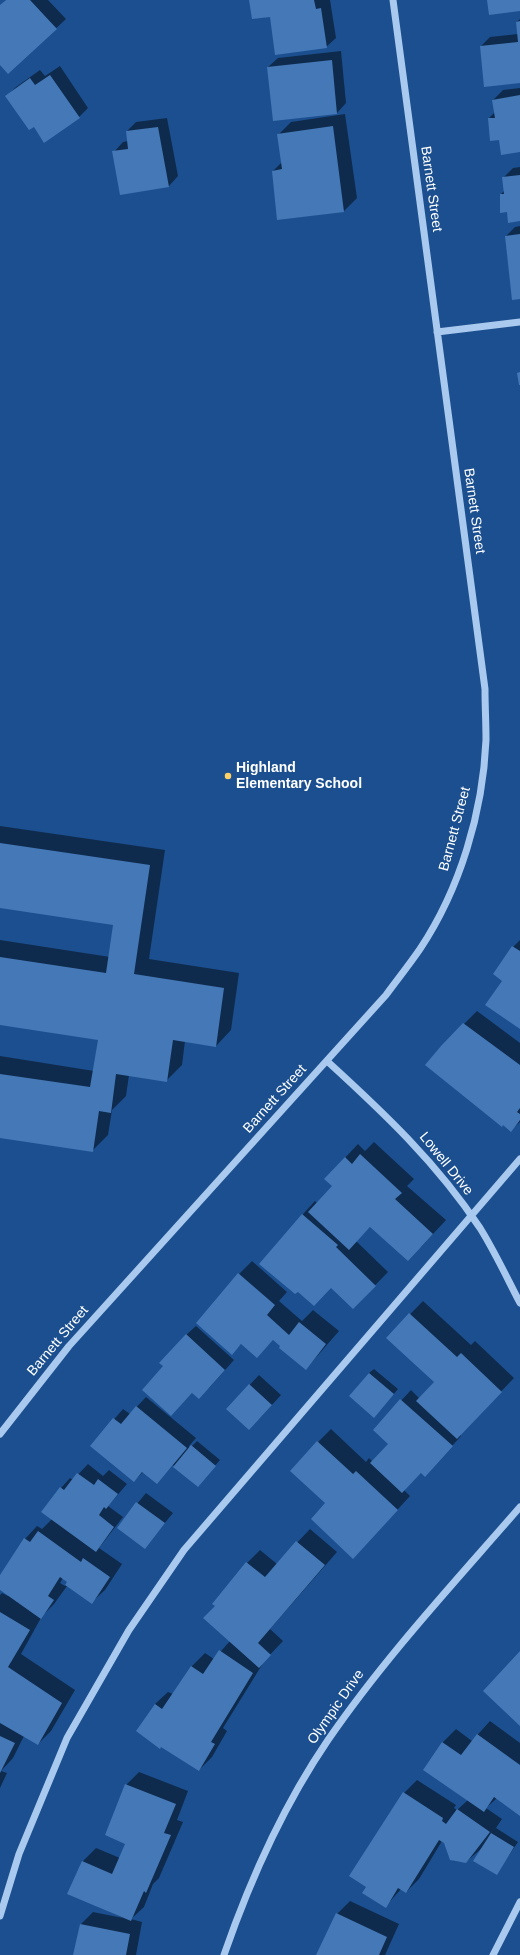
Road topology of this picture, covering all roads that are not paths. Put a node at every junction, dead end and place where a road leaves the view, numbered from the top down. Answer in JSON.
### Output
{"nodes":[{"id":1,"x":393,"y":0,"type":"edge"},
{"id":2,"x":520,"y":322,"type":"edge"},
{"id":3,"x":437,"y":332,"type":"junction"},
{"id":4,"x":327,"y":1061,"type":"junction"},
{"id":5,"x":520,"y":1159,"type":"edge"},
{"id":6,"x":470,"y":1216,"type":"junction"},
{"id":7,"x":520,"y":1303,"type":"edge"},
{"id":8,"x":0,"y":1434,"type":"edge"},
{"id":9,"x":520,"y":1506,"type":"edge"},
{"id":10,"x":520,"y":1902,"type":"edge"},
{"id":11,"x":0,"y":1916,"type":"edge"},
{"id":12,"x":224,"y":1955,"type":"edge"},
{"id":13,"x":493,"y":1955,"type":"edge"}],
"edges":[{"from":1,"to":3,"type":"street","name":"Barnett Street"},
{"from":2,"to":3,"type":"street"},
{"from":3,"to":4,"type":"street","name":"Barnett Street"},
{"from":4,"to":6,"type":"street","name":"Lowell Drive"},
{"from":4,"to":8,"type":"street","name":"Barnett Street"},
{"from":5,"to":6,"type":"street"},
{"from":6,"to":7,"type":"street","name":"Lowell Drive"},
{"from":6,"to":11,"type":"street"},
{"from":9,"to":12,"type":"street","name":"Olympic Drive"},
{"from":10,"to":13,"type":"street"}]}
